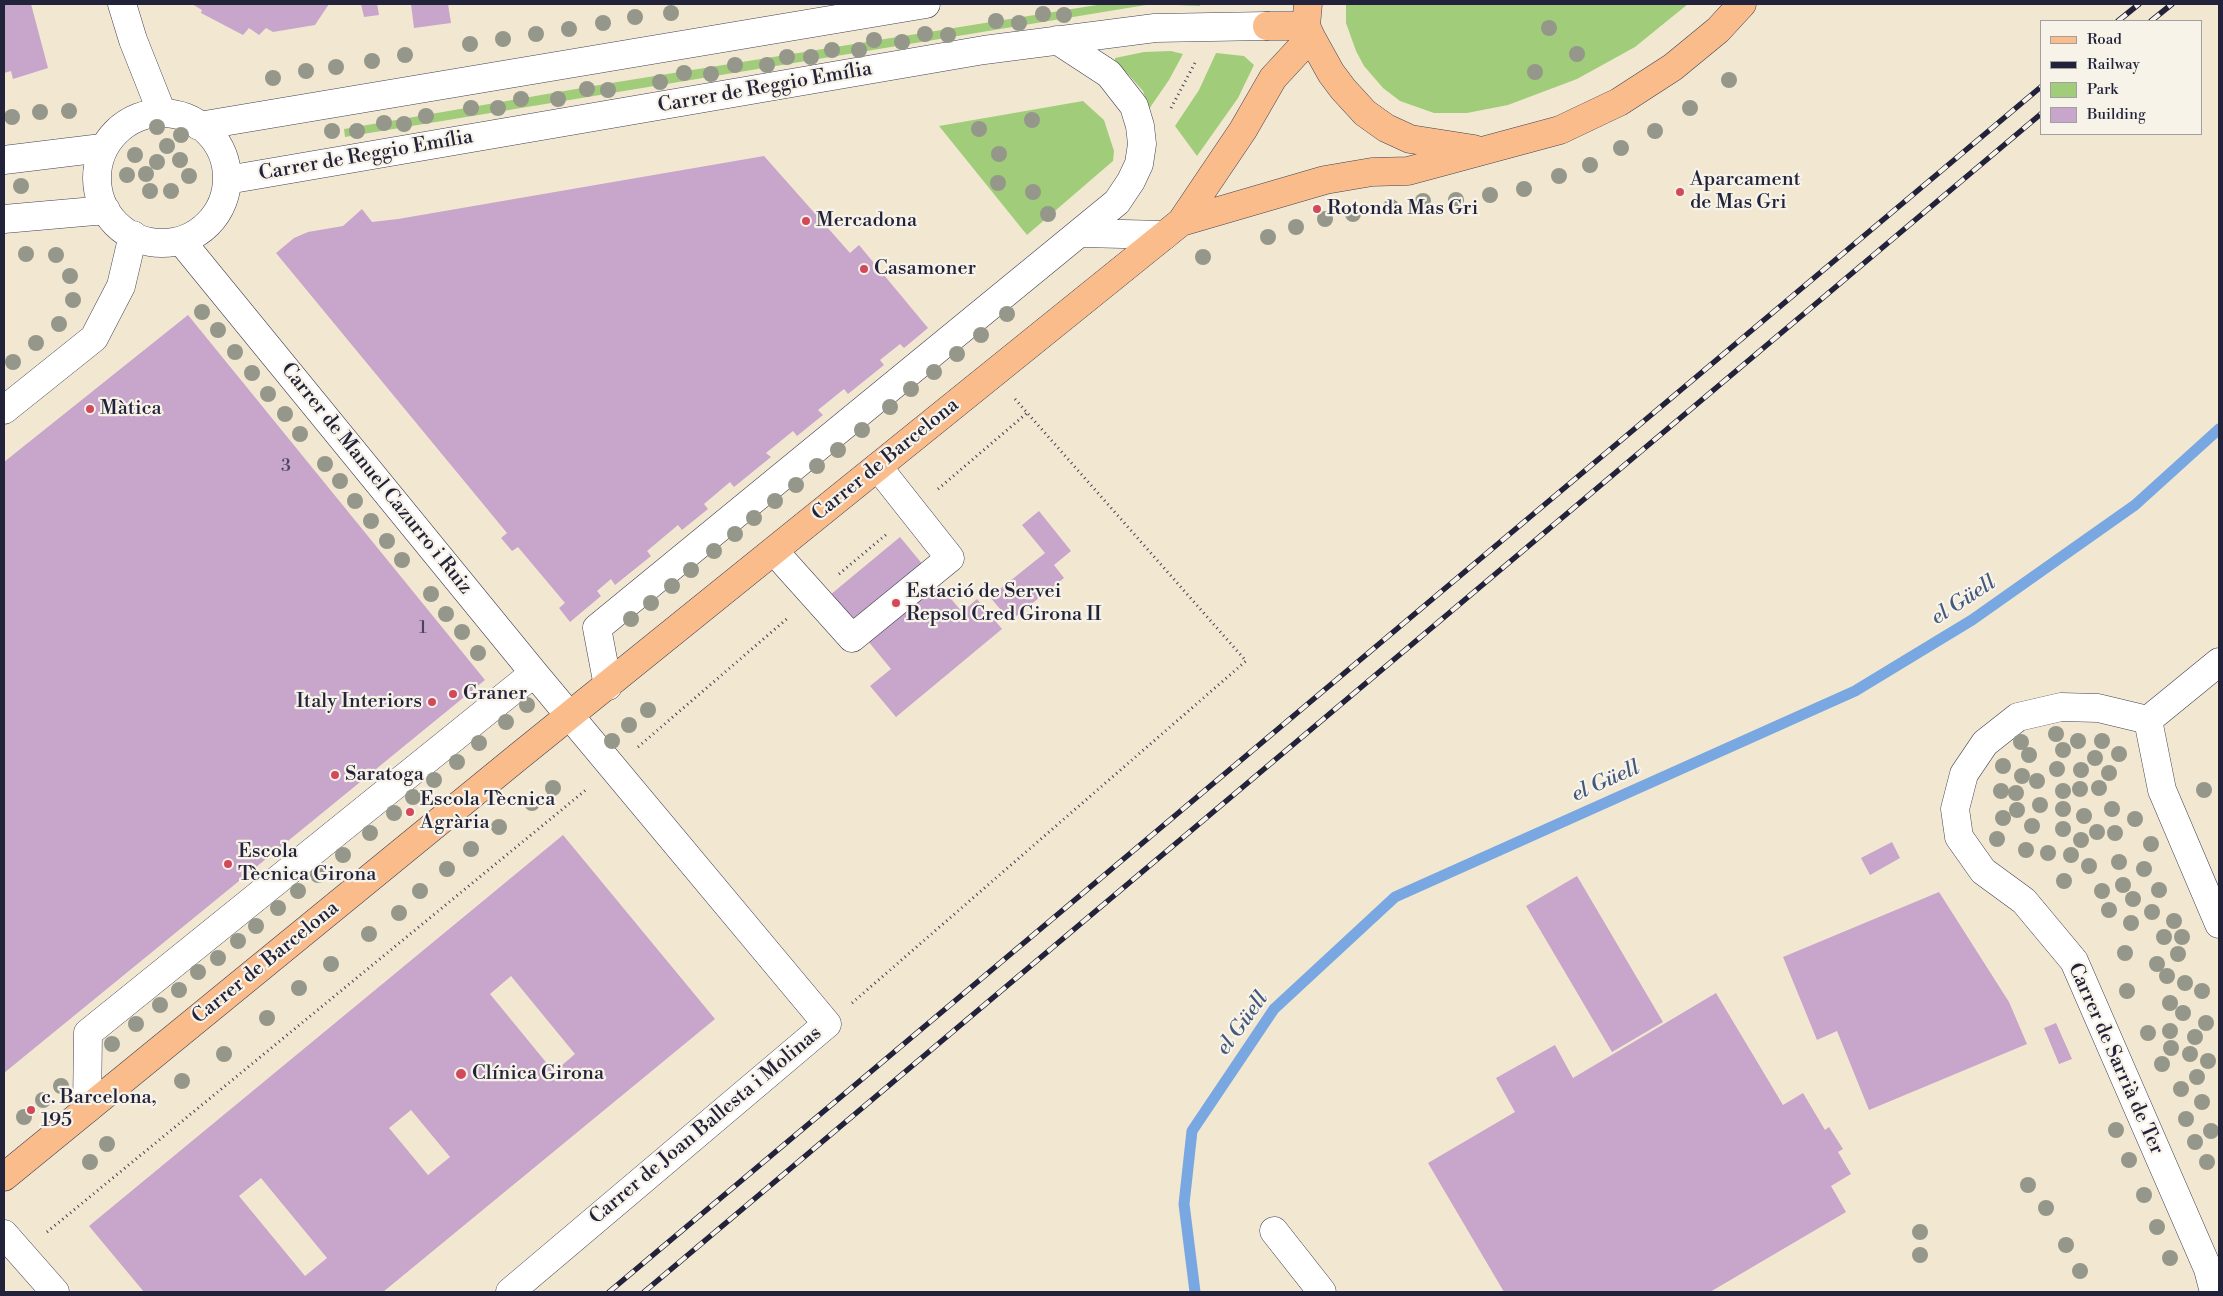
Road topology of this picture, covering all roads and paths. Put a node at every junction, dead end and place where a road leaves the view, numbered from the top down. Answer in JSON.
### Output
{"nodes":[{"id":1,"x":122,"y":4,"type":"edge"},
{"id":2,"x":926,"y":4,"type":"edge"},
{"id":3,"x":1742,"y":4,"type":"edge"},
{"id":4,"x":1308,"y":22,"type":"edge"},
{"id":5,"x":1267,"y":26,"type":"joint"},
{"id":6,"x":1213,"y":27,"type":"junction"},
{"id":7,"x":1057,"y":40,"type":"junction"},
{"id":8,"x":1170,"y":110,"type":"dead end"},
{"id":9,"x":162,"y":113,"type":"junction"},
{"id":10,"x":199,"y":126,"type":"junction"},
{"id":11,"x":102,"y":148,"type":"junction"},
{"id":12,"x":1485,"y":150,"type":"junction"},
{"id":13,"x":4,"y":160,"type":"edge"},
{"id":14,"x":227,"y":180,"type":"junction"},
{"id":15,"x":106,"y":210,"type":"junction"},
{"id":16,"x":4,"y":219,"type":"edge"},
{"id":17,"x":1173,"y":228,"type":"junction"},
{"id":18,"x":1081,"y":233,"type":"junction"},
{"id":19,"x":133,"y":235,"type":"junction"},
{"id":20,"x":182,"y":242,"type":"junction"},
{"id":21,"x":993,"y":374,"type":"junction"},
{"id":22,"x":4,"y":410,"type":"edge"},
{"id":23,"x":1027,"y":413,"type":"junction"},
{"id":24,"x":878,"y":467,"type":"junction"},
{"id":25,"x":912,"y":511,"type":"junction"},
{"id":26,"x":774,"y":550,"type":"junction"},
{"id":27,"x":814,"y":595,"type":"junction"},
{"id":28,"x":2219,"y":662,"type":"edge"},
{"id":29,"x":534,"y":673,"type":"junction"},
{"id":30,"x":608,"y":686,"type":"junction"},
{"id":31,"x":571,"y":715,"type":"junction"},
{"id":32,"x":2148,"y":720,"type":"junction"},
{"id":33,"x":615,"y":767,"type":"junction"},
{"id":34,"x":2219,"y":924,"type":"edge"},
{"id":35,"x":827,"y":1024,"type":"junction"},
{"id":36,"x":87,"y":1108,"type":"junction"},
{"id":37,"x":4,"y":1177,"type":"edge"},
{"id":38,"x":1274,"y":1231,"type":"dead end"},
{"id":39,"x":12,"y":1244,"type":"edge"},
{"id":40,"x":55,"y":1292,"type":"edge"},
{"id":41,"x":510,"y":1292,"type":"edge"},
{"id":42,"x":1322,"y":1292,"type":"edge"},
{"id":43,"x":2214,"y":1292,"type":"edge"}],
"edges":[{"from":1,"to":9,"type":"street"},
{"from":2,"to":10,"type":"street"},
{"from":3,"to":12,"type":"main road","name":"Carrer de Barcelona"},
{"from":4,"to":5,"type":"main road","name":"Carrer de Reggio Emília"},
{"from":4,"to":12,"type":"main road"},
{"from":4,"to":17,"type":"main road","name":"Carrer de Barcelona"},
{"from":5,"to":6,"type":"street","name":"Carrer de Reggio Emília"},
{"from":6,"to":7,"type":"street","name":"Carrer de Reggio Emília"},
{"from":6,"to":8,"type":"path"},
{"from":7,"to":14,"type":"street","name":"Carrer de Reggio Emília"},
{"from":7,"to":18,"type":"street"},
{"from":9,"to":10,"type":"street"},
{"from":9,"to":11,"type":"street"},
{"from":10,"to":14,"type":"street"},
{"from":11,"to":13,"type":"street"},
{"from":11,"to":15,"type":"street"},
{"from":12,"to":17,"type":"main road","name":"Carrer de Barcelona"},
{"from":14,"to":20,"type":"street"},
{"from":15,"to":16,"type":"street"},
{"from":15,"to":19,"type":"street"},
{"from":17,"to":18,"type":"street","name":"Carrer de Barcelona"},
{"from":17,"to":21,"type":"main road","name":"Carrer de Barcelona"},
{"from":18,"to":30,"type":"street"},
{"from":19,"to":20,"type":"street"},
{"from":19,"to":22,"type":"street"},
{"from":20,"to":29,"type":"street","name":"Carrer de Manuel Cazurro i Ruiz"},
{"from":21,"to":23,"type":"path"},
{"from":21,"to":24,"type":"main road","name":"Carrer de Barcelona"},
{"from":23,"to":25,"type":"path"},
{"from":23,"to":35,"type":"path"},
{"from":24,"to":25,"type":"street"},
{"from":24,"to":26,"type":"main road","name":"Carrer de Barcelona"},
{"from":25,"to":27,"type":"path"},
{"from":25,"to":27,"type":"street"},
{"from":26,"to":27,"type":"street"},
{"from":26,"to":30,"type":"main road","name":"Carrer de Barcelona"},
{"from":27,"to":33,"type":"path"},
{"from":28,"to":32,"type":"street"},
{"from":29,"to":31,"type":"street","name":"Carrer de Manuel Cazurro i Ruiz"},
{"from":29,"to":36,"type":"street"},
{"from":30,"to":31,"type":"main road","name":"Carrer de Barcelona"},
{"from":31,"to":33,"type":"street","name":"Carrer de Joan Ballesta i Molinas"},
{"from":31,"to":36,"type":"main road","name":"Carrer de Barcelona"},
{"from":32,"to":34,"type":"street"},
{"from":32,"to":43,"type":"street","name":"Carrer de Sarrià de Ter"},
{"from":33,"to":35,"type":"street","name":"Carrer de Joan Ballesta i Molinas"},
{"from":33,"to":39,"type":"path"},
{"from":35,"to":41,"type":"street","name":"Carrer de Joan Ballesta i Molinas"},
{"from":36,"to":37,"type":"main road","name":"Carrer de Barcelona"},
{"from":38,"to":42,"type":"street"},
{"from":39,"to":40,"type":"street"}]}
